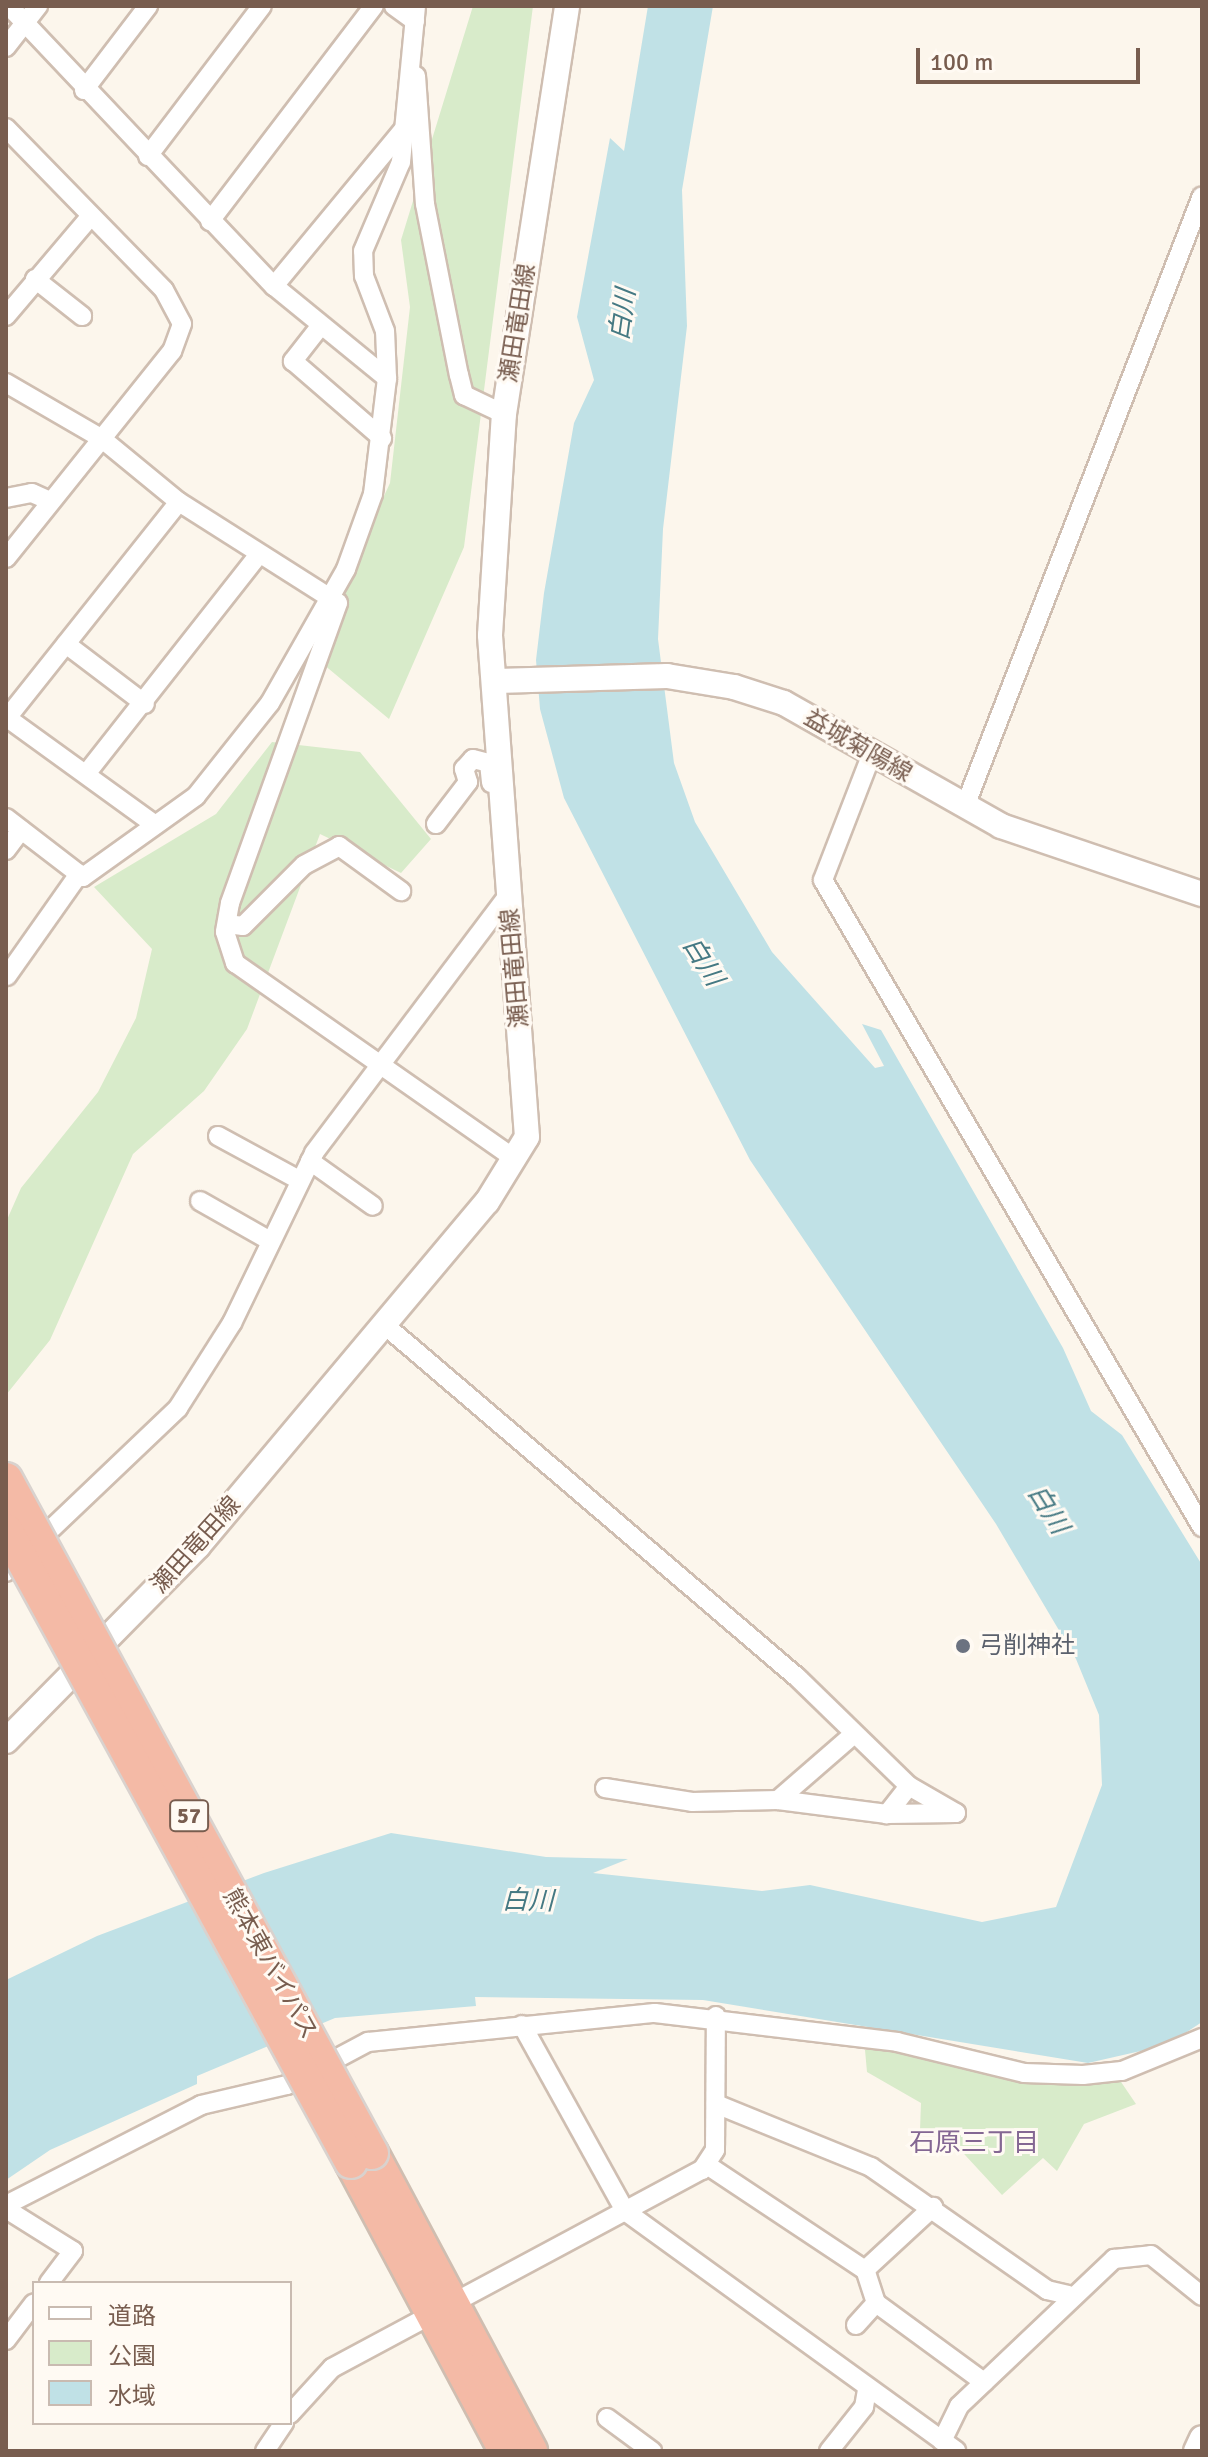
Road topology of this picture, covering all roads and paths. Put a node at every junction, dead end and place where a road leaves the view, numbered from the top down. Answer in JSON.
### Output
{"nodes":[{"id":1,"x":9,"y":6,"type":"edge"},
{"id":2,"x":38,"y":6,"type":"edge"},
{"id":3,"x":148,"y":6,"type":"edge"},
{"id":4,"x":262,"y":6,"type":"edge"},
{"id":5,"x":374,"y":6,"type":"edge"},
{"id":6,"x":394,"y":6,"type":"edge"},
{"id":7,"x":567,"y":6,"type":"edge"},
{"id":8,"x":415,"y":14,"type":"edge"},
{"id":9,"x":25,"y":23,"type":"junction"},
{"id":10,"x":6,"y":47,"type":"edge"},
{"id":11,"x":412,"y":53,"type":"junction"},
{"id":12,"x":84,"y":90,"type":"junction"},
{"id":13,"x":6,"y":128,"type":"edge"},
{"id":14,"x":404,"y":129,"type":"junction"},
{"id":15,"x":148,"y":156,"type":"junction"},
{"id":16,"x":1202,"y":196,"type":"edge"},
{"id":17,"x":89,"y":218,"type":"junction"},
{"id":18,"x":210,"y":221,"type":"junction"},
{"id":19,"x":35,"y":279,"type":"junction"},
{"id":20,"x":274,"y":286,"type":"junction"},
{"id":21,"x":6,"y":316,"type":"edge"},
{"id":22,"x":82,"y":316,"type":"dead end"},
{"id":23,"x":318,"y":329,"type":"junction"},
{"id":24,"x":387,"y":378,"type":"junction"},
{"id":25,"x":6,"y":383,"type":"edge"},
{"id":26,"x":504,"y":414,"type":"junction"},
{"id":27,"x":101,"y":438,"type":"junction"},
{"id":28,"x":382,"y":438,"type":"junction"},
{"id":29,"x":6,"y":498,"type":"edge"},
{"id":30,"x":50,"y":501,"type":"junction"},
{"id":31,"x":179,"y":502,"type":"junction"},
{"id":32,"x":259,"y":554,"type":"junction"},
{"id":33,"x":6,"y":558,"type":"edge"},
{"id":34,"x":329,"y":591,"type":"junction"},
{"id":35,"x":66,"y":644,"type":"junction"},
{"id":36,"x":497,"y":681,"type":"junction"},
{"id":37,"x":145,"y":704,"type":"junction"},
{"id":38,"x":6,"y":718,"type":"edge"},
{"id":39,"x":871,"y":756,"type":"junction"},
{"id":40,"x":86,"y":774,"type":"junction"},
{"id":41,"x":965,"y":806,"type":"junction"},
{"id":42,"x":6,"y":818,"type":"edge"},
{"id":43,"x":436,"y":824,"type":"dead end"},
{"id":44,"x":155,"y":825,"type":"junction"},
{"id":45,"x":21,"y":830,"type":"junction"},
{"id":46,"x":6,"y":850,"type":"edge"},
{"id":47,"x":79,"y":874,"type":"junction"},
{"id":48,"x":401,"y":891,"type":"dead end"},
{"id":49,"x":1202,"y":894,"type":"edge"},
{"id":50,"x":507,"y":897,"type":"junction"},
{"id":51,"x":227,"y":924,"type":"junction"},
{"id":52,"x":507,"y":934,"type":"dead end"},
{"id":53,"x":7,"y":976,"type":"edge"},
{"id":54,"x":379,"y":1061,"type":"junction"},
{"id":55,"x":218,"y":1136,"type":"dead end"},
{"id":56,"x":516,"y":1160,"type":"junction"},
{"id":57,"x":310,"y":1161,"type":"junction"},
{"id":58,"x":299,"y":1180,"type":"junction"},
{"id":59,"x":200,"y":1201,"type":"dead end"},
{"id":60,"x":373,"y":1206,"type":"dead end"},
{"id":61,"x":267,"y":1239,"type":"junction"},
{"id":62,"x":387,"y":1327,"type":"junction"},
{"id":63,"x":6,"y":1479,"type":"edge"},
{"id":64,"x":1202,"y":1527,"type":"edge"},
{"id":65,"x":6,"y":1530,"type":"edge"},
{"id":66,"x":6,"y":1572,"type":"edge"},
{"id":67,"x":854,"y":1734,"type":"junction"},
{"id":68,"x":6,"y":1741,"type":"edge"},
{"id":69,"x":909,"y":1786,"type":"junction"},
{"id":70,"x":605,"y":1788,"type":"dead end"},
{"id":71,"x":778,"y":1800,"type":"junction"},
{"id":72,"x":887,"y":1814,"type":"junction"},
{"id":73,"x":716,"y":2016,"type":"junction"},
{"id":74,"x":522,"y":2025,"type":"junction"},
{"id":75,"x":1202,"y":2038,"type":"edge"},
{"id":76,"x":716,"y":2104,"type":"junction"},
{"id":77,"x":362,"y":2157,"type":"junction"},
{"id":78,"x":707,"y":2165,"type":"junction"},
{"id":79,"x":6,"y":2207,"type":"edge"},
{"id":80,"x":933,"y":2207,"type":"junction"},
{"id":81,"x":625,"y":2211,"type":"junction"},
{"id":82,"x":865,"y":2270,"type":"junction"},
{"id":83,"x":50,"y":2281,"type":"edge"},
{"id":84,"x":1068,"y":2295,"type":"junction"},
{"id":85,"x":1202,"y":2296,"type":"edge"},
{"id":86,"x":876,"y":2303,"type":"junction"},
{"id":87,"x":32,"y":2306,"type":"edge"},
{"id":88,"x":442,"y":2306,"type":"junction"},
{"id":89,"x":856,"y":2325,"type":"dead end"},
{"id":90,"x":6,"y":2340,"type":"edge"},
{"id":91,"x":984,"y":2382,"type":"junction"},
{"id":92,"x":867,"y":2390,"type":"junction"},
{"id":93,"x":292,"y":2412,"type":"edge"},
{"id":94,"x":607,"y":2418,"type":"dead end"},
{"id":95,"x":283,"y":2425,"type":"edge"},
{"id":96,"x":1202,"y":2438,"type":"edge"},
{"id":97,"x":949,"y":2446,"type":"edge"},
{"id":98,"x":265,"y":2451,"type":"edge"},
{"id":99,"x":505,"y":2451,"type":"edge"},
{"id":100,"x":531,"y":2451,"type":"edge"},
{"id":101,"x":652,"y":2451,"type":"edge"},
{"id":102,"x":829,"y":2451,"type":"edge"},
{"id":103,"x":1196,"y":2451,"type":"edge"}],
"edges":[{"from":1,"to":9,"type":"street"},
{"from":2,"to":9,"type":"street"},
{"from":3,"to":12,"type":"street"},
{"from":4,"to":15,"type":"street"},
{"from":5,"to":18,"type":"street"},
{"from":6,"to":8,"type":"street"},
{"from":7,"to":26,"type":"main road","name":"瀬田竜田線"},
{"from":8,"to":11,"type":"street"},
{"from":9,"to":10,"type":"street"},
{"from":9,"to":12,"type":"street"},
{"from":11,"to":14,"type":"street"},
{"from":11,"to":26,"type":"street"},
{"from":12,"to":15,"type":"street"},
{"from":13,"to":17,"type":"street"},
{"from":14,"to":20,"type":"street"},
{"from":14,"to":24,"type":"street"},
{"from":15,"to":18,"type":"street"},
{"from":16,"to":41,"type":"street"},
{"from":17,"to":19,"type":"street"},
{"from":17,"to":27,"type":"street"},
{"from":18,"to":20,"type":"street"},
{"from":19,"to":21,"type":"street"},
{"from":19,"to":22,"type":"street"},
{"from":20,"to":23,"type":"street"},
{"from":23,"to":24,"type":"street"},
{"from":23,"to":28,"type":"street"},
{"from":24,"to":28,"type":"street"},
{"from":25,"to":27,"type":"street"},
{"from":26,"to":36,"type":"main road","name":"瀬田竜田線"},
{"from":27,"to":30,"type":"street"},
{"from":27,"to":31,"type":"street"},
{"from":28,"to":34,"type":"street"},
{"from":29,"to":30,"type":"street"},
{"from":30,"to":33,"type":"street"},
{"from":31,"to":32,"type":"street"},
{"from":31,"to":35,"type":"street"},
{"from":32,"to":34,"type":"street"},
{"from":32,"to":37,"type":"street"},
{"from":34,"to":44,"type":"street"},
{"from":34,"to":51,"type":"street"},
{"from":35,"to":37,"type":"street"},
{"from":35,"to":38,"type":"street"},
{"from":36,"to":39,"type":"main road","name":"益城菊陽線"},
{"from":36,"to":50,"type":"main road","name":"瀬田竜田線"},
{"from":37,"to":40,"type":"street"},
{"from":38,"to":40,"type":"street"},
{"from":39,"to":41,"type":"main road","name":"益城菊陽線"},
{"from":39,"to":64,"type":"street"},
{"from":40,"to":44,"type":"street"},
{"from":41,"to":49,"type":"main road","name":"益城菊陽線"},
{"from":42,"to":45,"type":"street"},
{"from":43,"to":50,"type":"street"},
{"from":44,"to":47,"type":"street"},
{"from":45,"to":46,"type":"street"},
{"from":45,"to":47,"type":"street"},
{"from":47,"to":53,"type":"street"},
{"from":48,"to":51,"type":"street"},
{"from":50,"to":52,"type":"street"},
{"from":50,"to":54,"type":"street"},
{"from":50,"to":56,"type":"main road","name":"瀬田竜田線"},
{"from":51,"to":54,"type":"street"},
{"from":54,"to":56,"type":"street"},
{"from":54,"to":57,"type":"street"},
{"from":55,"to":58,"type":"street"},
{"from":56,"to":62,"type":"main road","name":"瀬田竜田線"},
{"from":57,"to":58,"type":"street"},
{"from":57,"to":60,"type":"street"},
{"from":58,"to":61,"type":"street"},
{"from":59,"to":61,"type":"street"},
{"from":61,"to":66,"type":"street"},
{"from":62,"to":67,"type":"street"},
{"from":62,"to":68,"type":"main road","name":"瀬田竜田線"},
{"from":63,"to":77,"type":"highway","name":"熊本東バイパス","number":"57","bridge":true},
{"from":65,"to":77,"type":"highway","name":"熊本東バイパス","number":"57","bridge":true},
{"from":67,"to":69,"type":"street"},
{"from":67,"to":71,"type":"street"},
{"from":69,"to":72,"type":"street"},
{"from":69,"to":72,"type":"street"},
{"from":70,"to":71,"type":"street"},
{"from":71,"to":72,"type":"street"},
{"from":73,"to":74,"type":"street"},
{"from":73,"to":75,"type":"street"},
{"from":73,"to":76,"type":"street"},
{"from":74,"to":79,"type":"street"},
{"from":74,"to":81,"type":"street"},
{"from":76,"to":78,"type":"street"},
{"from":76,"to":80,"type":"street"},
{"from":77,"to":88,"type":"highway","name":"熊本東バイパス","number":"57"},
{"from":78,"to":81,"type":"street"},
{"from":78,"to":82,"type":"street"},
{"from":79,"to":83,"type":"street"},
{"from":80,"to":82,"type":"street"},
{"from":80,"to":84,"type":"street"},
{"from":81,"to":88,"type":"street"},
{"from":81,"to":92,"type":"street"},
{"from":82,"to":86,"type":"street"},
{"from":84,"to":85,"type":"street"},
{"from":84,"to":91,"type":"street"},
{"from":86,"to":89,"type":"street"},
{"from":86,"to":91,"type":"street"},
{"from":87,"to":90,"type":"street"},
{"from":88,"to":93,"type":"street"},
{"from":88,"to":99,"type":"highway","name":"熊本東バイパス","number":"57"},
{"from":88,"to":100,"type":"highway","name":"熊本東バイパス","number":"57"},
{"from":91,"to":97,"type":"street"},
{"from":92,"to":97,"type":"street"},
{"from":92,"to":102,"type":"street"},
{"from":94,"to":101,"type":"street"},
{"from":95,"to":98,"type":"street"},
{"from":96,"to":103,"type":"main road"}]}
